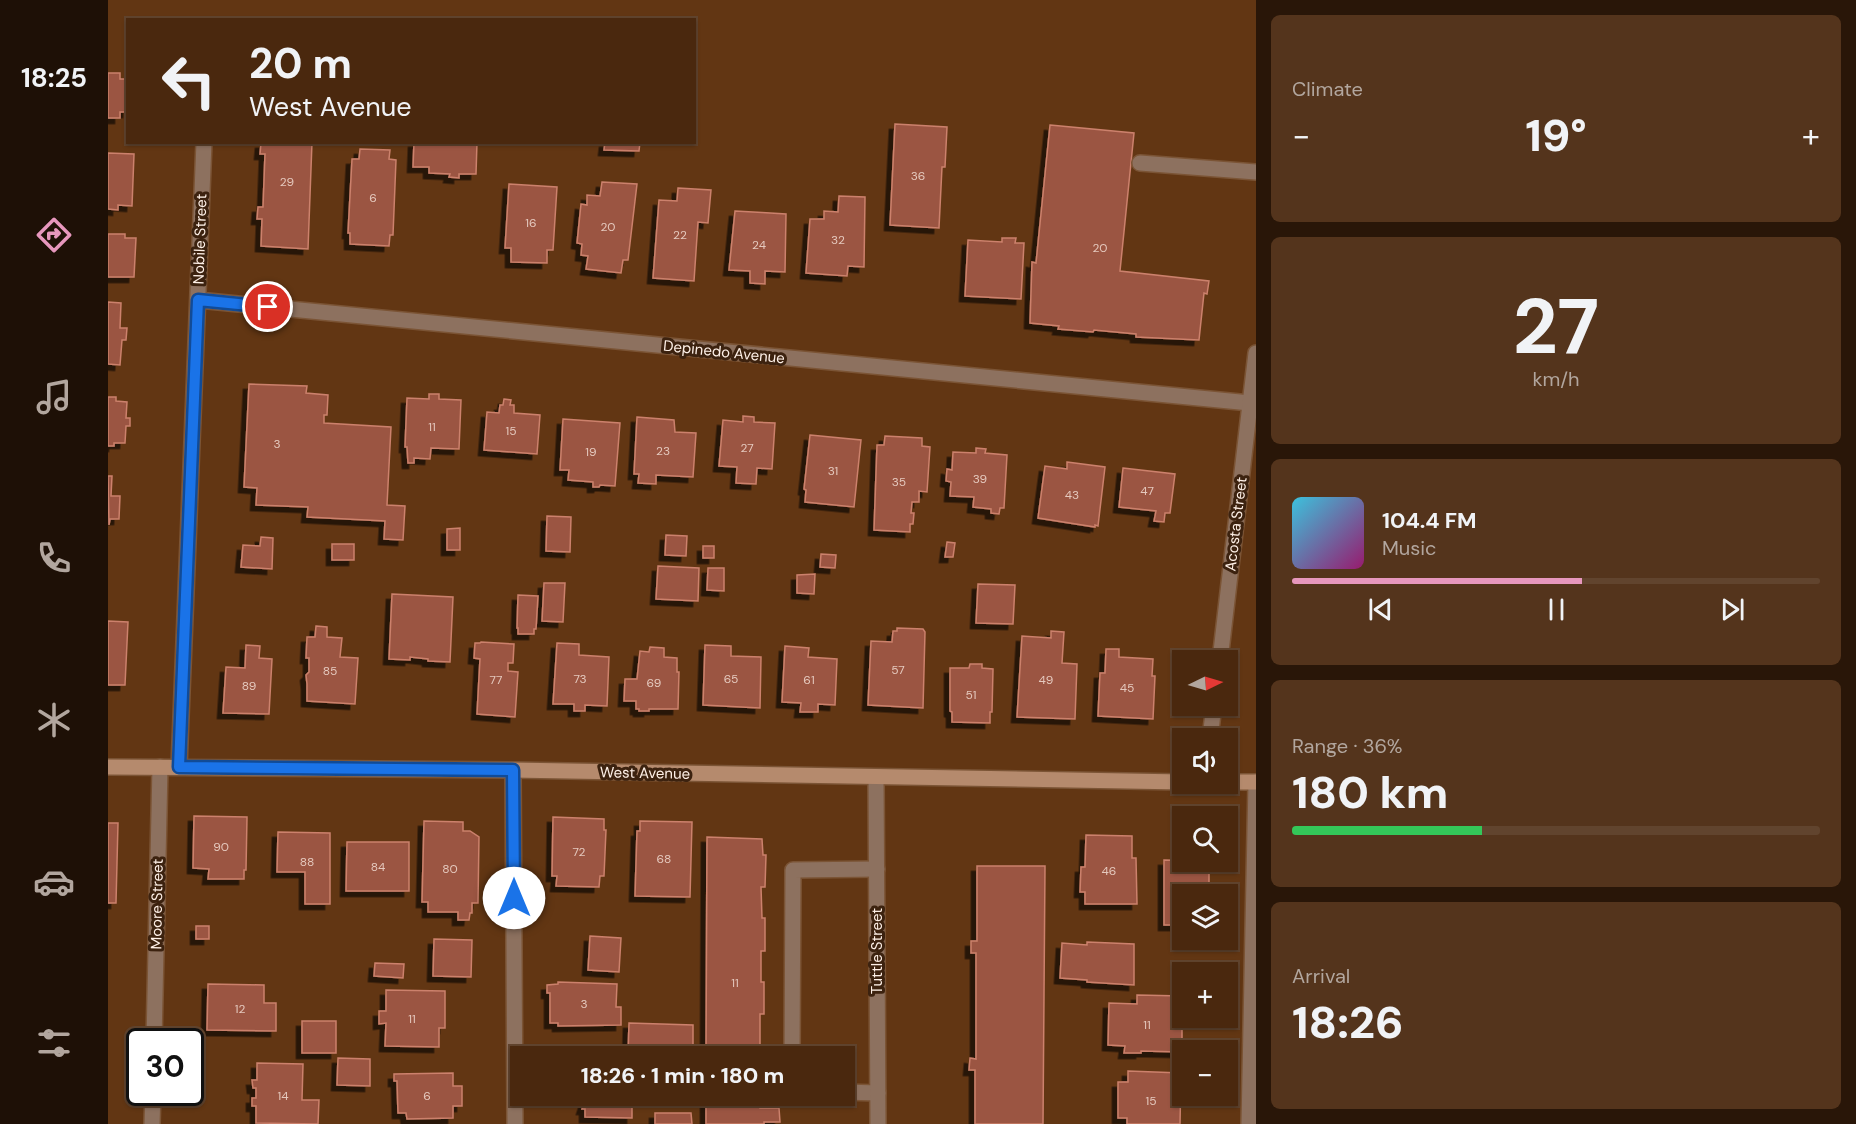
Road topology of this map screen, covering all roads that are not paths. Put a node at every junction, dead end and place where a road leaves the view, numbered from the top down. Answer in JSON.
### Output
{"nodes":[{"id":1,"x":204,"y":144,"type":"edge"},
{"id":2,"x":1140,"y":163,"type":"dead end"},
{"id":3,"x":1256,"y":172,"type":"edge"},
{"id":4,"x":198,"y":300,"type":"junction"},
{"id":5,"x":1256,"y":353,"type":"edge"},
{"id":6,"x":1250,"y":403,"type":"junction"},
{"id":7,"x":1221,"y":650,"type":"edge"},
{"id":8,"x":108,"y":767,"type":"edge"},
{"id":9,"x":160,"y":767,"type":"junction"},
{"id":10,"x":179,"y":767,"type":"junction"},
{"id":11,"x":513,"y":770,"type":"junction"},
{"id":12,"x":876,"y":777,"type":"junction"},
{"id":13,"x":1172,"y":782,"type":"edge"},
{"id":14,"x":1238,"y":782,"type":"edge"},
{"id":15,"x":1256,"y":782,"type":"edge"},
{"id":16,"x":877,"y":869,"type":"junction"},
{"id":17,"x":154,"y":1028,"type":"edge"},
{"id":18,"x":792,"y":1046,"type":"edge"},
{"id":19,"x":855,"y":1092,"type":"edge"},
{"id":20,"x":878,"y":1093,"type":"junction"},
{"id":21,"x":153,"y":1106,"type":"edge"},
{"id":22,"x":152,"y":1124,"type":"edge"},
{"id":23,"x":514,"y":1124,"type":"edge"},
{"id":24,"x":879,"y":1124,"type":"edge"},
{"id":25,"x":1249,"y":1124,"type":"edge"}],
"edges":[{"from":1,"to":4,"type":"street","name":"Nobile Street"},
{"from":2,"to":3,"type":"street"},
{"from":4,"to":6,"type":"street","name":"Depinedo Avenue"},
{"from":4,"to":10,"type":"street","name":"Nobile Street"},
{"from":5,"to":6,"type":"street","name":"Acosta Street"},
{"from":6,"to":7,"type":"street","name":"Acosta Street"},
{"from":8,"to":9,"type":"main road","name":"West Avenue"},
{"from":9,"to":10,"type":"main road","name":"West Avenue"},
{"from":9,"to":17,"type":"street","name":"Moore Street"},
{"from":10,"to":11,"type":"main road","name":"West Avenue"},
{"from":11,"to":12,"type":"main road","name":"West Avenue"},
{"from":11,"to":23,"type":"street"},
{"from":12,"to":13,"type":"main road","name":"West Avenue"},
{"from":12,"to":16,"type":"street","name":"Tuttle Street"},
{"from":14,"to":15,"type":"main road"},
{"from":15,"to":25,"type":"street"},
{"from":16,"to":18,"type":"street"},
{"from":16,"to":20,"type":"street","name":"Tuttle Street"},
{"from":19,"to":20,"type":"street"},
{"from":20,"to":24,"type":"street","name":"Tuttle Street"},
{"from":21,"to":22,"type":"street"}]}
